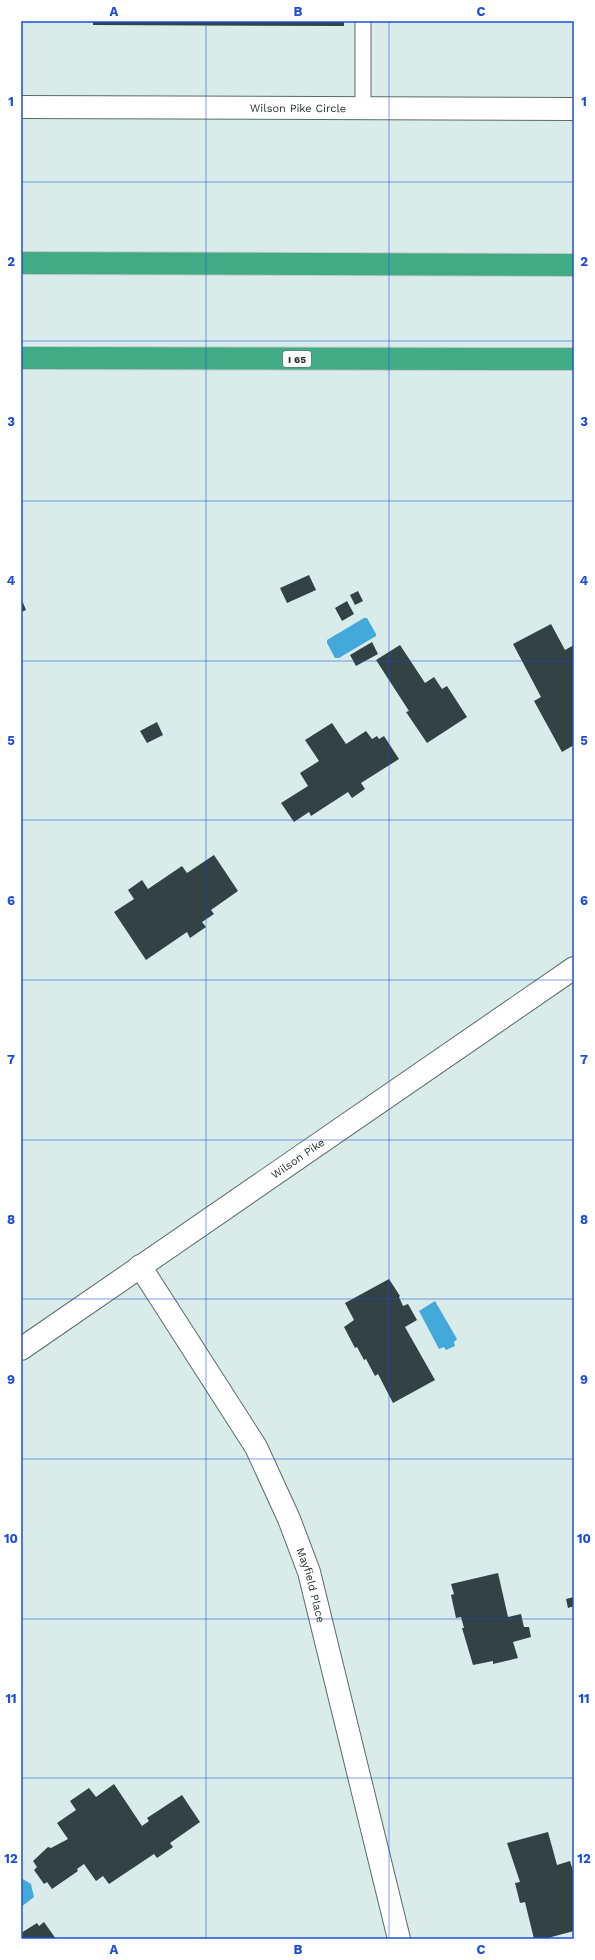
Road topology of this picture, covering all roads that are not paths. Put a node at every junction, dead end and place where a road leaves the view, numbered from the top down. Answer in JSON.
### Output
{"nodes":[{"id":1,"x":363,"y":21,"type":"edge"},
{"id":2,"x":21,"y":106,"type":"edge"},
{"id":3,"x":363,"y":108,"type":"junction"},
{"id":4,"x":574,"y":109,"type":"edge"},
{"id":5,"x":21,"y":263,"type":"edge"},
{"id":6,"x":574,"y":265,"type":"edge"},
{"id":7,"x":21,"y":358,"type":"edge"},
{"id":8,"x":574,"y":359,"type":"edge"},
{"id":9,"x":574,"y":968,"type":"edge"},
{"id":10,"x":140,"y":1266,"type":"junction"},
{"id":11,"x":21,"y":1349,"type":"edge"},
{"id":12,"x":399,"y":1939,"type":"edge"}],
"edges":[{"from":1,"to":3,"type":"lane"},
{"from":2,"to":3,"type":"street","name":"Wilson Pike Circle"},
{"from":3,"to":4,"type":"street","name":"Wilson Pike Circle"},
{"from":5,"to":6,"type":"highway"},
{"from":7,"to":8,"type":"highway","number":"I 65"},
{"from":9,"to":10,"type":"street","name":"Wilson Pike"},
{"from":10,"to":11,"type":"street","name":"Wilson Pike"},
{"from":10,"to":12,"type":"street","name":"Mayfield Place"}]}
